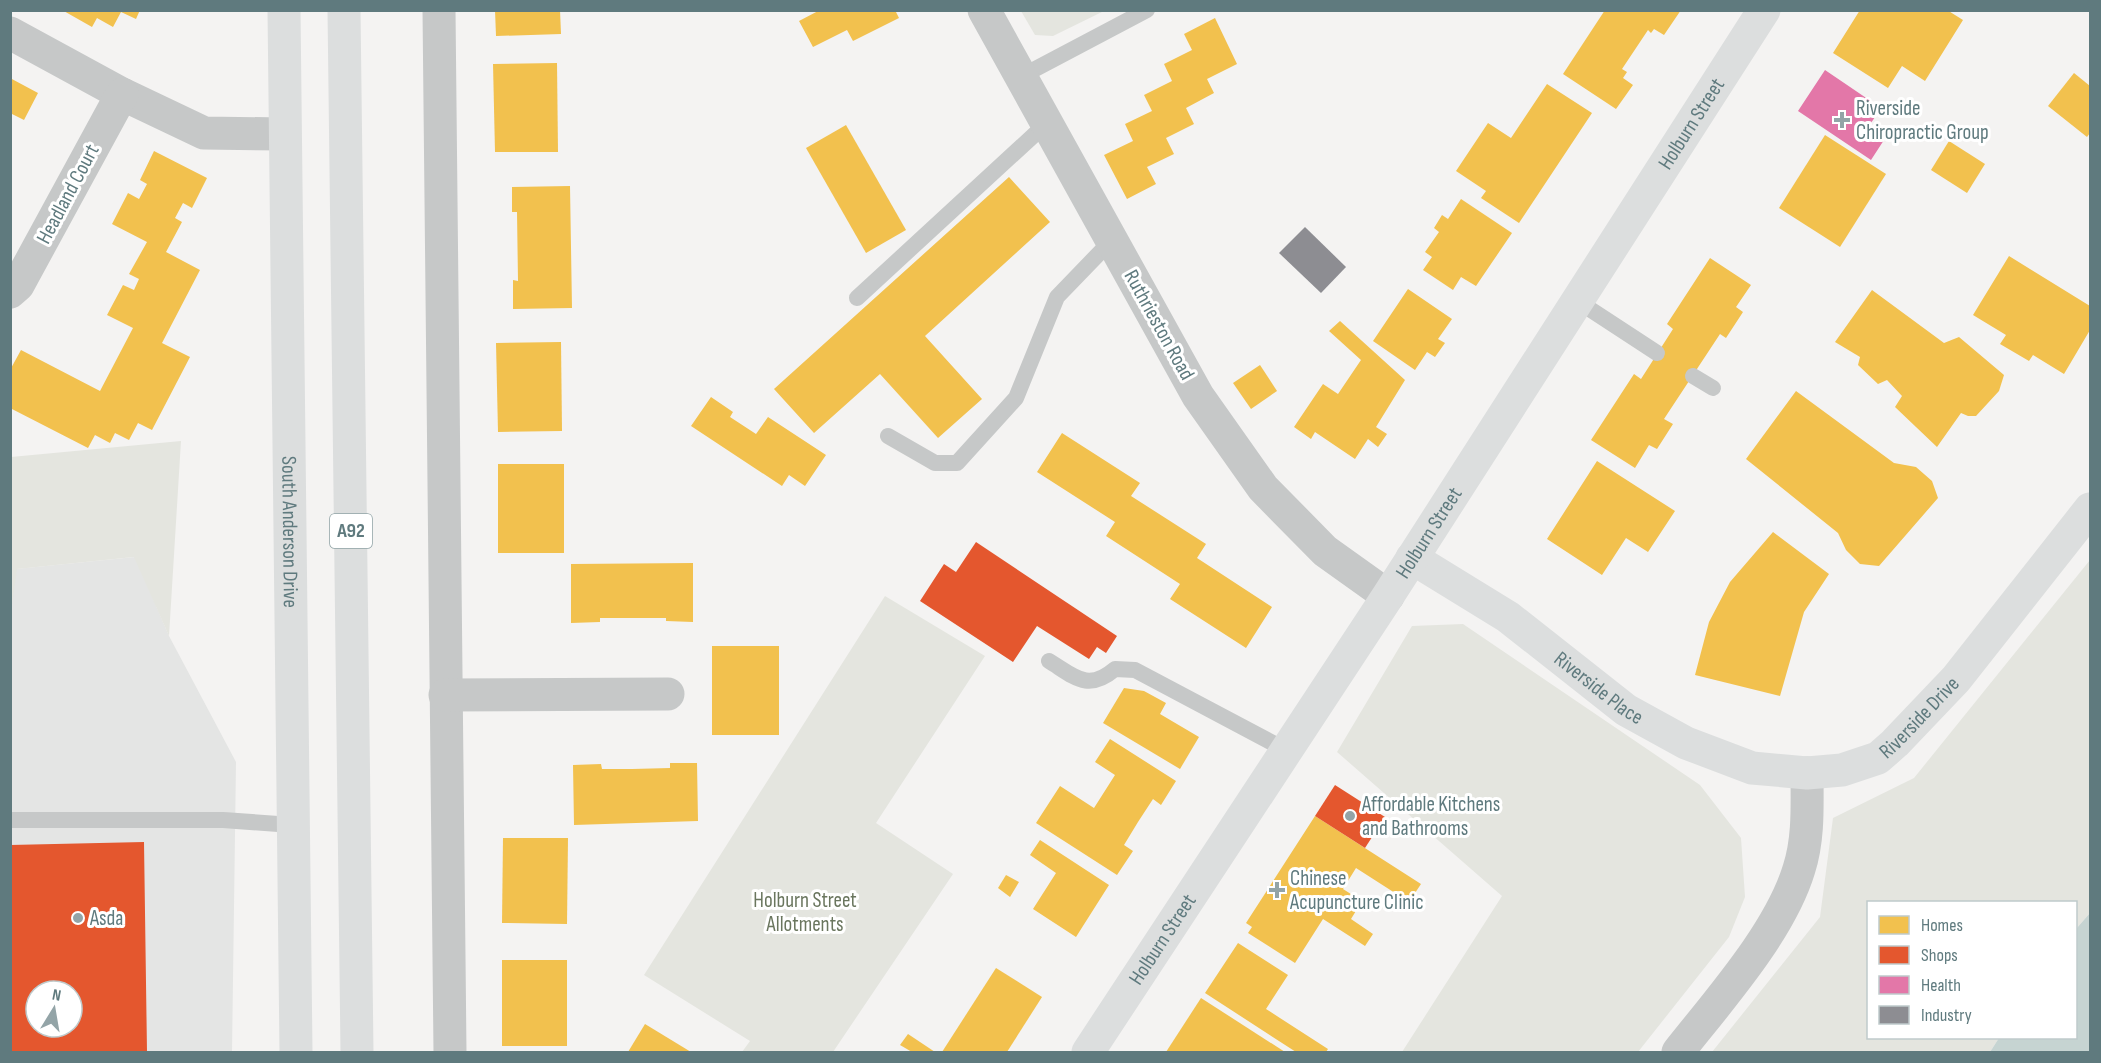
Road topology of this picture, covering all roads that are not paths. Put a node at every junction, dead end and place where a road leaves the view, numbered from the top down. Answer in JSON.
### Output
{"nodes":[{"id":1,"x":284,"y":10,"type":"edge"},
{"id":2,"x":344,"y":10,"type":"edge"},
{"id":3,"x":439,"y":10,"type":"edge"},
{"id":4,"x":984,"y":10,"type":"edge"},
{"id":5,"x":1147,"y":10,"type":"edge"},
{"id":6,"x":1764,"y":10,"type":"edge"},
{"id":7,"x":10,"y":33,"type":"edge"},
{"id":8,"x":1022,"y":76,"type":"junction"},
{"id":9,"x":122,"y":94,"type":"junction"},
{"id":10,"x":1047,"y":123,"type":"junction"},
{"id":11,"x":284,"y":134,"type":"junction"},
{"id":12,"x":1112,"y":240,"type":"junction"},
{"id":13,"x":10,"y":292,"type":"edge"},
{"id":14,"x":858,"y":298,"type":"dead end"},
{"id":15,"x":1576,"y":300,"type":"junction"},
{"id":16,"x":1657,"y":353,"type":"dead end"},
{"id":17,"x":1693,"y":376,"type":"dead end"},
{"id":18,"x":1713,"y":388,"type":"dead end"},
{"id":19,"x":888,"y":436,"type":"dead end"},
{"id":20,"x":2091,"y":509,"type":"edge"},
{"id":21,"x":1412,"y":558,"type":"junction"},
{"id":22,"x":1388,"y":596,"type":"junction"},
{"id":23,"x":1049,"y":662,"type":"dead end"},
{"id":24,"x":668,"y":693,"type":"dead end"},
{"id":25,"x":445,"y":695,"type":"junction"},
{"id":26,"x":1286,"y":750,"type":"junction"},
{"id":27,"x":1807,"y":773,"type":"junction"},
{"id":28,"x":10,"y":820,"type":"edge"},
{"id":29,"x":292,"y":825,"type":"junction"},
{"id":30,"x":296,"y":1053,"type":"edge"},
{"id":31,"x":357,"y":1053,"type":"edge"},
{"id":32,"x":450,"y":1053,"type":"edge"},
{"id":33,"x":1088,"y":1053,"type":"edge"},
{"id":34,"x":1678,"y":1053,"type":"edge"}],
"edges":[{"from":1,"to":11,"type":"street","name":"South Anderson Drive"},
{"from":2,"to":31,"type":"street","number":"A92"},
{"from":3,"to":25,"type":"street"},
{"from":4,"to":8,"type":"street","name":"Ruthrieston Road"},
{"from":5,"to":8,"type":"lane"},
{"from":6,"to":15,"type":"street","name":"Holburn Street"},
{"from":7,"to":9,"type":"street"},
{"from":8,"to":10,"type":"street","name":"Ruthrieston Road"},
{"from":9,"to":11,"type":"street"},
{"from":9,"to":13,"type":"street","name":"Headland Court"},
{"from":10,"to":12,"type":"street","name":"Ruthrieston Road"},
{"from":10,"to":14,"type":"lane"},
{"from":11,"to":29,"type":"street","name":"South Anderson Drive"},
{"from":12,"to":19,"type":"lane"},
{"from":12,"to":22,"type":"street","name":"Ruthrieston Road"},
{"from":15,"to":16,"type":"lane"},
{"from":15,"to":21,"type":"street","name":"Holburn Street"},
{"from":17,"to":18,"type":"lane"},
{"from":20,"to":27,"type":"street","name":"Riverside Drive"},
{"from":21,"to":22,"type":"street","name":"Holburn Street"},
{"from":21,"to":27,"type":"street","name":"Riverside Place"},
{"from":22,"to":26,"type":"street","name":"Holburn Street"},
{"from":23,"to":26,"type":"lane"},
{"from":24,"to":25,"type":"street"},
{"from":25,"to":32,"type":"street"},
{"from":26,"to":33,"type":"street","name":"Holburn Street"},
{"from":27,"to":34,"type":"street"},
{"from":28,"to":29,"type":"lane"},
{"from":29,"to":30,"type":"street","name":"South Anderson Drive"}]}
